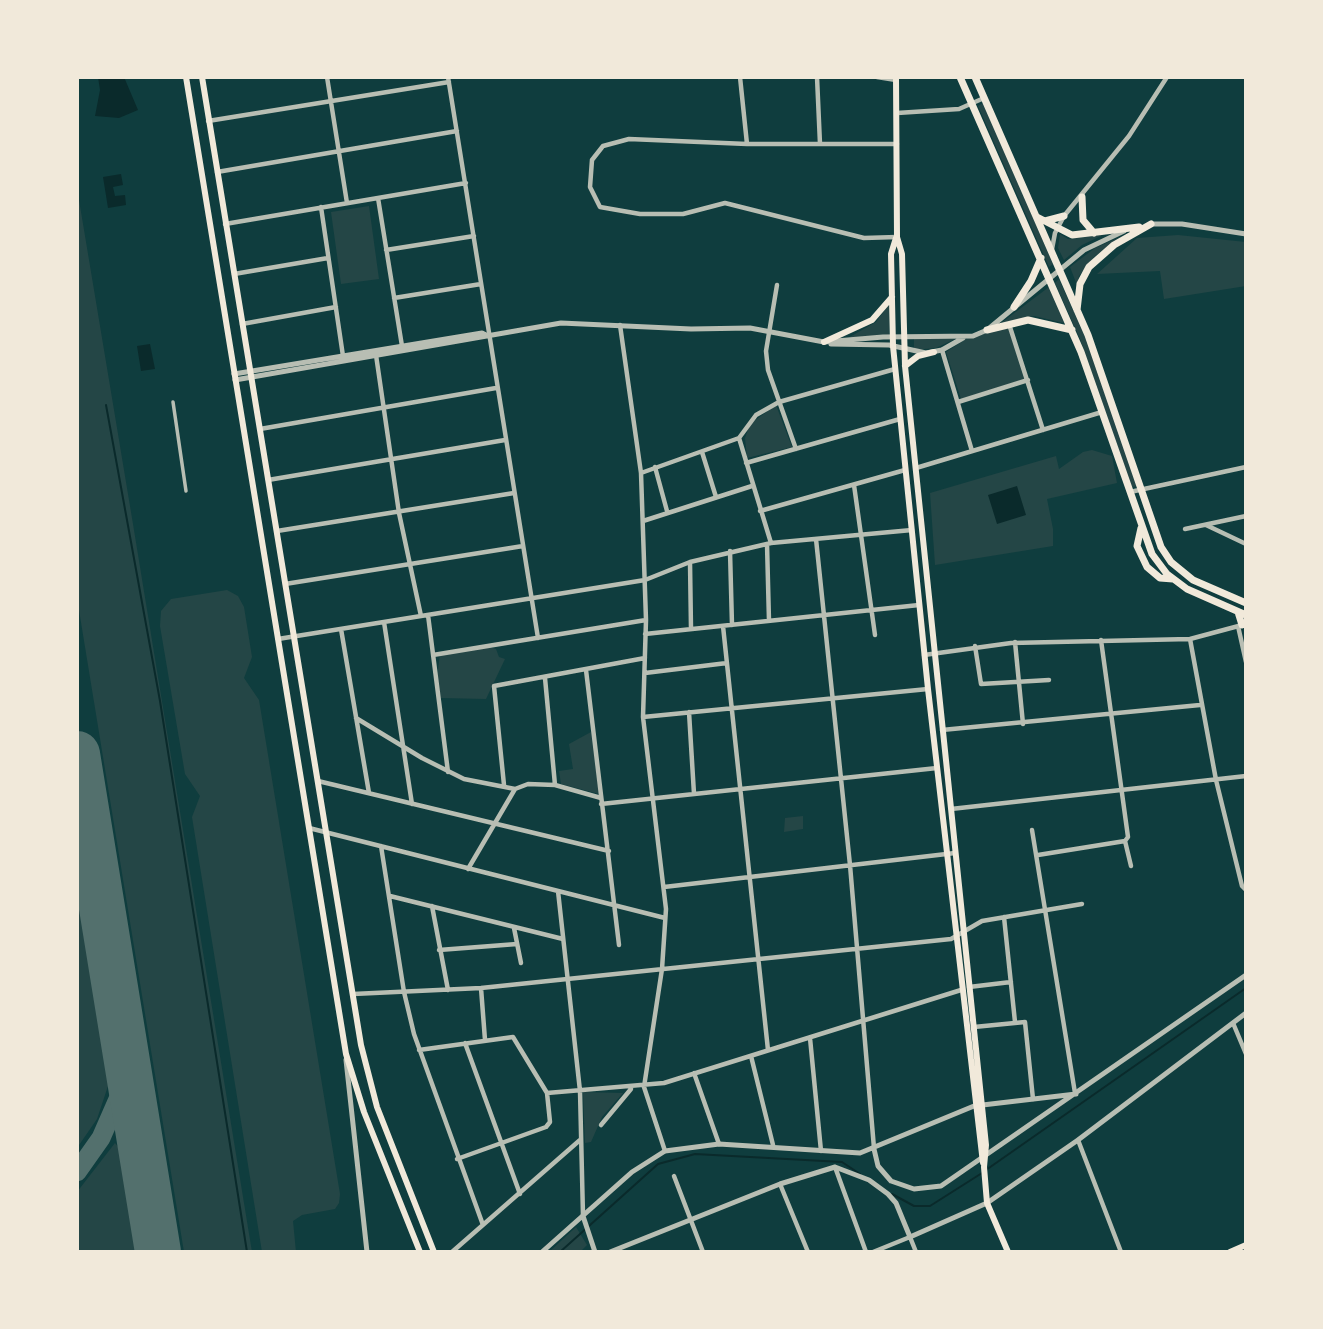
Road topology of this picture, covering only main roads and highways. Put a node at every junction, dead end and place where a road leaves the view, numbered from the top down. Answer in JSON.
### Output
{"nodes":[{"id":1,"x":186,"y":77,"type":"edge"},
{"id":2,"x":202,"y":77,"type":"edge"},
{"id":3,"x":960,"y":77,"type":"edge"},
{"id":4,"x":975,"y":77,"type":"edge"},
{"id":5,"x":896,"y":78,"type":"edge"},
{"id":6,"x":1082,"y":197,"type":"road end"},
{"id":7,"x":1064,"y":216,"type":"road end"},
{"id":8,"x":1040,"y":219,"type":"junction"},
{"id":9,"x":1151,"y":224,"type":"road end"},
{"id":10,"x":1139,"y":227,"type":"road end"},
{"id":11,"x":1094,"y":233,"type":"junction"},
{"id":12,"x":897,"y":237,"type":"junction"},
{"id":13,"x":1041,"y":258,"type":"junction"},
{"id":14,"x":892,"y":296,"type":"junction"},
{"id":15,"x":1014,"y":307,"type":"road end"},
{"id":16,"x":1077,"y":311,"type":"junction"},
{"id":17,"x":987,"y":330,"type":"road end"},
{"id":18,"x":1072,"y":330,"type":"junction"},
{"id":19,"x":824,"y":342,"type":"road end"},
{"id":20,"x":934,"y":352,"type":"road end"},
{"id":21,"x":905,"y":366,"type":"junction"},
{"id":22,"x":1246,"y":603,"type":"edge"},
{"id":23,"x":1242,"y":613,"type":"edge"},
{"id":24,"x":1242,"y":625,"type":"edge"},
{"id":25,"x":978,"y":1106,"type":"junction"},
{"id":26,"x":1246,"y":1245,"type":"edge"},
{"id":27,"x":420,"y":1252,"type":"edge"},
{"id":28,"x":434,"y":1252,"type":"edge"},
{"id":29,"x":1008,"y":1252,"type":"edge"},
{"id":30,"x":1230,"y":1252,"type":"edge"}],
"edges":[{"from":1,"to":27,"type":"main road"},
{"from":2,"to":28,"type":"main road"},
{"from":3,"to":13,"type":"main road"},
{"from":4,"to":8,"type":"main road"},
{"from":5,"to":12,"type":"main road"},
{"from":6,"to":11,"type":"main road"},
{"from":7,"to":8,"type":"main road"},
{"from":8,"to":11,"type":"main road"},
{"from":8,"to":16,"type":"main road"},
{"from":9,"to":16,"type":"main road"},
{"from":10,"to":11,"type":"main road"},
{"from":12,"to":14,"type":"main road"},
{"from":12,"to":21,"type":"main road"},
{"from":13,"to":15,"type":"main road"},
{"from":13,"to":18,"type":"main road"},
{"from":14,"to":19,"type":"main road"},
{"from":14,"to":25,"type":"main road"},
{"from":16,"to":22,"type":"main road"},
{"from":17,"to":18,"type":"main road"},
{"from":18,"to":23,"type":"main road"},
{"from":20,"to":21,"type":"main road"},
{"from":21,"to":25,"type":"main road"},
{"from":23,"to":24,"type":"main road"},
{"from":25,"to":29,"type":"main road"},
{"from":26,"to":30,"type":"main road"}]}
